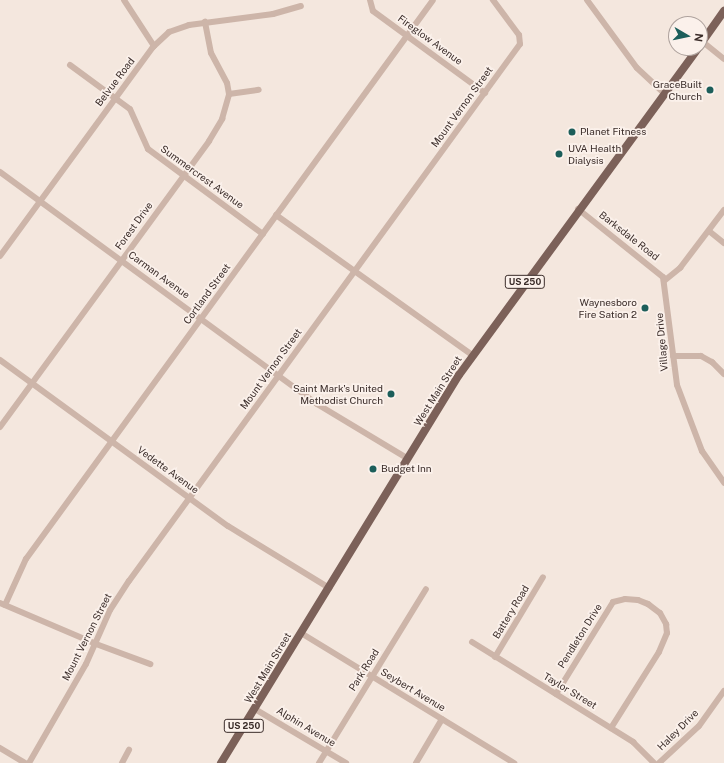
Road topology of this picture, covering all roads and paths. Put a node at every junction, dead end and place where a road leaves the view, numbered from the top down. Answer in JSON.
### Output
{"nodes":[{"id":1,"x":124,"y":0,"type":"edge"},
{"id":2,"x":370,"y":0,"type":"edge"},
{"id":3,"x":433,"y":0,"type":"edge"},
{"id":4,"x":493,"y":0,"type":"edge"},
{"id":5,"x":587,"y":0,"type":"edge"},
{"id":6,"x":301,"y":6,"type":"dead end"},
{"id":7,"x":724,"y":11,"type":"edge"},
{"id":8,"x":205,"y":22,"type":"junction"},
{"id":9,"x":708,"y":34,"type":"edge"},
{"id":10,"x":408,"y":36,"type":"junction"},
{"id":11,"x":154,"y":46,"type":"junction"},
{"id":12,"x":708,"y":50,"type":"edge"},
{"id":13,"x":692,"y":56,"type":"edge"},
{"id":14,"x":724,"y":59,"type":"edge"},
{"id":15,"x":70,"y":65,"type":"dead end"},
{"id":16,"x":259,"y":90,"type":"dead end"},
{"id":17,"x":485,"y":93,"type":"junction"},
{"id":18,"x":664,"y":93,"type":"junction"},
{"id":19,"x":229,"y":94,"type":"junction"},
{"id":20,"x":116,"y":98,"type":"junction"},
{"id":21,"x":0,"y":172,"type":"edge"},
{"id":22,"x":184,"y":176,"type":"junction"},
{"id":23,"x":40,"y":201,"type":"junction"},
{"id":24,"x":578,"y":210,"type":"junction"},
{"id":25,"x":724,"y":210,"type":"edge"},
{"id":26,"x":276,"y":215,"type":"junction"},
{"id":27,"x":709,"y":230,"type":"junction"},
{"id":28,"x":263,"y":234,"type":"junction"},
{"id":29,"x":724,"y":243,"type":"edge"},
{"id":30,"x":0,"y":256,"type":"edge"},
{"id":31,"x":121,"y":261,"type":"junction"},
{"id":32,"x":354,"y":272,"type":"junction"},
{"id":33,"x":664,"y":281,"type":"junction"},
{"id":34,"x":202,"y":319,"type":"junction"},
{"id":35,"x":472,"y":355,"type":"junction"},
{"id":36,"x":673,"y":356,"type":"junction"},
{"id":37,"x":0,"y":360,"type":"edge"},
{"id":38,"x":724,"y":374,"type":"edge"},
{"id":39,"x":279,"y":376,"type":"junction"},
{"id":40,"x":32,"y":384,"type":"junction"},
{"id":41,"x":0,"y":427,"type":"edge"},
{"id":42,"x":112,"y":442,"type":"junction"},
{"id":43,"x":407,"y":458,"type":"junction"},
{"id":44,"x":724,"y":483,"type":"edge"},
{"id":45,"x":189,"y":498,"type":"junction"},
{"id":46,"x":543,"y":577,"type":"dead end"},
{"id":47,"x":328,"y":588,"type":"junction"},
{"id":48,"x":426,"y":589,"type":"dead end"},
{"id":49,"x":2,"y":604,"type":"edge"},
{"id":50,"x":301,"y":633,"type":"junction"},
{"id":51,"x":472,"y":642,"type":"dead end"},
{"id":52,"x":96,"y":644,"type":"junction"},
{"id":53,"x":496,"y":657,"type":"junction"},
{"id":54,"x":150,"y":664,"type":"dead end"},
{"id":55,"x":371,"y":677,"type":"junction"},
{"id":56,"x":724,"y":691,"type":"edge"},
{"id":57,"x":556,"y":694,"type":"junction"},
{"id":58,"x":718,"y":701,"type":"junction"},
{"id":59,"x":724,"y":706,"type":"edge"},
{"id":60,"x":255,"y":709,"type":"junction"},
{"id":61,"x":442,"y":719,"type":"junction"},
{"id":62,"x":611,"y":728,"type":"junction"},
{"id":63,"x":0,"y":748,"type":"edge"},
{"id":64,"x":129,"y":750,"type":"dead end"},
{"id":65,"x":326,"y":751,"type":"junction"},
{"id":66,"x":25,"y":763,"type":"edge"},
{"id":67,"x":29,"y":763,"type":"edge"},
{"id":68,"x":122,"y":763,"type":"edge"},
{"id":69,"x":221,"y":763,"type":"edge"},
{"id":70,"x":319,"y":763,"type":"edge"},
{"id":71,"x":346,"y":763,"type":"edge"},
{"id":72,"x":416,"y":763,"type":"edge"},
{"id":73,"x":514,"y":763,"type":"edge"},
{"id":74,"x":654,"y":763,"type":"edge"},
{"id":75,"x":659,"y":763,"type":"edge"}],
"edges":[{"from":1,"to":11,"type":"street"},
{"from":2,"to":10,"type":"street","name":"Fireglow Avenue"},
{"from":3,"to":10,"type":"street","name":"Cortland Street"},
{"from":4,"to":17,"type":"street","name":"Mount Vernon Street"},
{"from":5,"to":18,"type":"street"},
{"from":6,"to":8,"type":"street","name":"Belvue Road"},
{"from":7,"to":9,"type":"main road","name":"West Main Street","number":"US 250"},
{"from":8,"to":11,"type":"street","name":"Belvue Road"},
{"from":8,"to":19,"type":"street"},
{"from":10,"to":17,"type":"street","name":"Fireglow Avenue"},
{"from":10,"to":26,"type":"street","name":"Cortland Street"},
{"from":11,"to":20,"type":"street","name":"Belvue Road"},
{"from":12,"to":14,"type":"street"},
{"from":13,"to":18,"type":"main road","name":"West Main Street","number":"US 250"},
{"from":15,"to":20,"type":"street","name":"Summercrest Avenue"},
{"from":16,"to":19,"type":"street"},
{"from":17,"to":32,"type":"street","name":"Mount Vernon Street"},
{"from":18,"to":24,"type":"main road","name":"West Main Street","number":"US 250"},
{"from":19,"to":22,"type":"street","name":"Forest Drive"},
{"from":20,"to":22,"type":"street","name":"Summercrest Avenue"},
{"from":20,"to":23,"type":"street","name":"Belvue Road"},
{"from":21,"to":23,"type":"street","name":"Carman Avenue"},
{"from":22,"to":28,"type":"street","name":"Summercrest Avenue"},
{"from":22,"to":31,"type":"street","name":"Forest Drive"},
{"from":23,"to":30,"type":"street","name":"Belvue Road"},
{"from":23,"to":31,"type":"street","name":"Carman Avenue"},
{"from":24,"to":33,"type":"street","name":"Barksdale Road"},
{"from":24,"to":35,"type":"main road","name":"West Main Street","number":"US 250"},
{"from":25,"to":27,"type":"street"},
{"from":26,"to":28,"type":"street","name":"Cortland Street"},
{"from":26,"to":32,"type":"street"},
{"from":27,"to":29,"type":"street"},
{"from":27,"to":33,"type":"street"},
{"from":28,"to":34,"type":"street","name":"Cortland Street"},
{"from":31,"to":34,"type":"street","name":"Carman Avenue"},
{"from":31,"to":40,"type":"street","name":"Forest Drive"},
{"from":32,"to":35,"type":"street"},
{"from":32,"to":39,"type":"street","name":"Mount Vernon Street"},
{"from":33,"to":36,"type":"street","name":"Village Drive"},
{"from":34,"to":39,"type":"street","name":"Carman Avenue"},
{"from":34,"to":42,"type":"street","name":"Cortland Street"},
{"from":35,"to":43,"type":"main road","name":"West Main Street","number":"US 250"},
{"from":36,"to":38,"type":"street"},
{"from":36,"to":44,"type":"street","name":"Village Drive"},
{"from":37,"to":40,"type":"street","name":"Vedette Avenue"},
{"from":39,"to":43,"type":"street","name":"Carman Avenue"},
{"from":39,"to":45,"type":"street","name":"Mount Vernon Street"},
{"from":40,"to":41,"type":"street","name":"Forest Drive"},
{"from":40,"to":42,"type":"street","name":"Vedette Avenue"},
{"from":42,"to":45,"type":"street","name":"Vedette Avenue"},
{"from":42,"to":49,"type":"street","name":"Cortland Street"},
{"from":43,"to":47,"type":"main road","name":"West Main Street","number":"US 250"},
{"from":45,"to":47,"type":"street","name":"Vedette Avenue"},
{"from":45,"to":52,"type":"street","name":"Mount Vernon Street"},
{"from":46,"to":53,"type":"street","name":"Battery Road"},
{"from":47,"to":50,"type":"main road","name":"West Main Street","number":"US 250"},
{"from":48,"to":55,"type":"street","name":"Park Road"},
{"from":49,"to":52,"type":"street"},
{"from":50,"to":55,"type":"street","name":"Seybert Avenue"},
{"from":50,"to":60,"type":"main road","name":"West Main Street","number":"US 250"},
{"from":51,"to":53,"type":"street","name":"Taylor Street"},
{"from":52,"to":54,"type":"street"},
{"from":52,"to":67,"type":"street","name":"Mount Vernon Street"},
{"from":53,"to":57,"type":"street","name":"Taylor Street"},
{"from":55,"to":61,"type":"street","name":"Seybert Avenue"},
{"from":55,"to":65,"type":"street","name":"Park Road"},
{"from":56,"to":58,"type":"street","name":"Haley Drive"},
{"from":57,"to":62,"type":"street","name":"Taylor Street"},
{"from":57,"to":62,"type":"street","name":"Pendleton Drive"},
{"from":58,"to":59,"type":"street"},
{"from":58,"to":75,"type":"street","name":"Haley Drive"},
{"from":60,"to":65,"type":"street","name":"Alphin Avenue"},
{"from":60,"to":69,"type":"main road","name":"West Main Street","number":"US 250"},
{"from":61,"to":72,"type":"street"},
{"from":61,"to":73,"type":"street","name":"Seybert Avenue"},
{"from":62,"to":74,"type":"street","name":"Taylor Street"},
{"from":63,"to":66,"type":"street"},
{"from":64,"to":68,"type":"street"},
{"from":65,"to":70,"type":"street","name":"Park Road"},
{"from":65,"to":71,"type":"street","name":"Alphin Avenue"}]}
